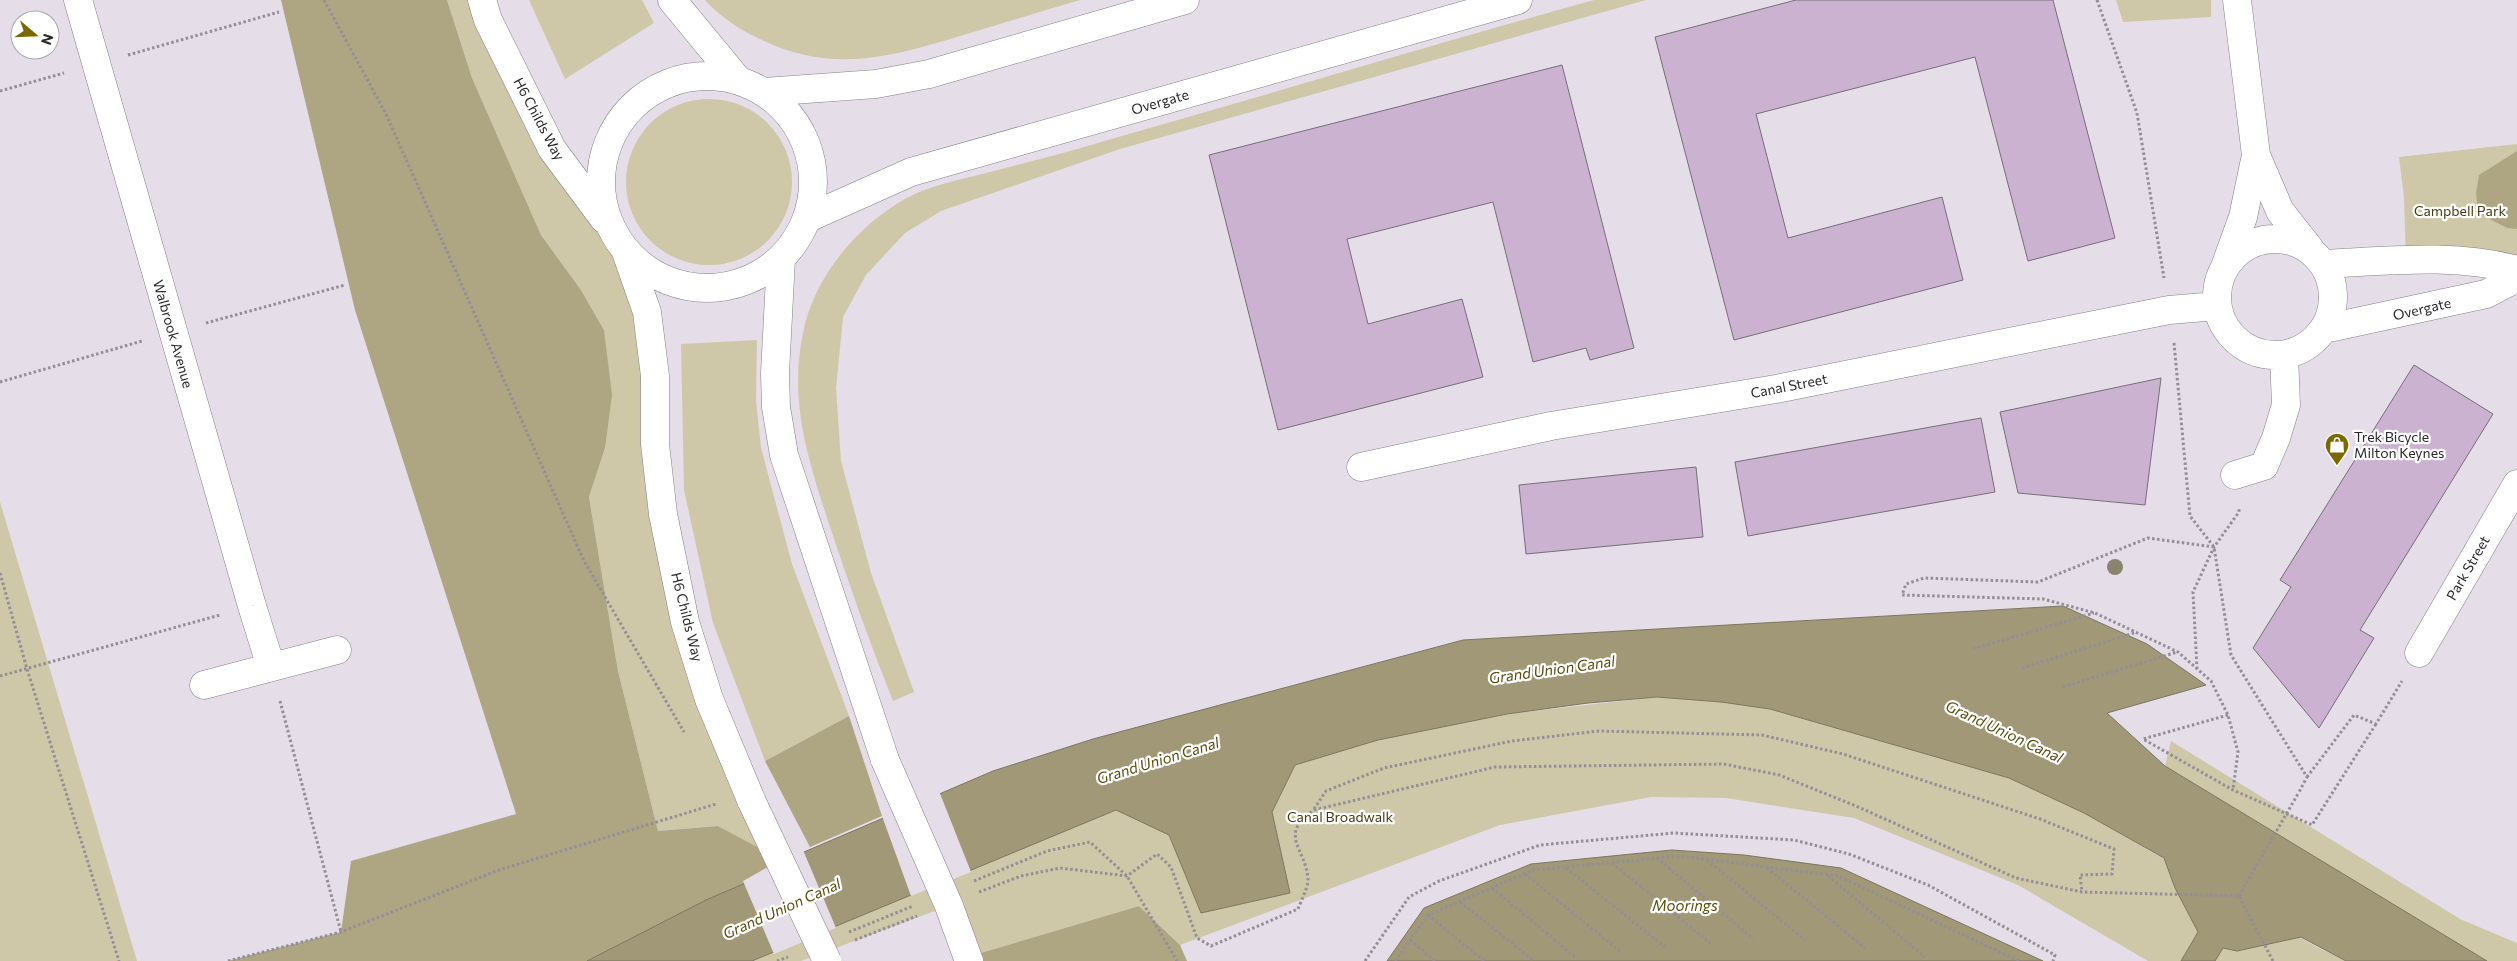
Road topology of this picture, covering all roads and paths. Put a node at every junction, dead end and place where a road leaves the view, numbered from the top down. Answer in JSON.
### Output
{"nodes":[{"id":1,"x":78,"y":0,"type":"edge"},
{"id":2,"x":324,"y":0,"type":"edge"},
{"id":3,"x":482,"y":0,"type":"edge"},
{"id":4,"x":672,"y":0,"type":"edge"},
{"id":5,"x":1184,"y":0,"type":"edge"},
{"id":6,"x":1518,"y":0,"type":"edge"},
{"id":7,"x":2097,"y":0,"type":"edge"},
{"id":8,"x":2237,"y":0,"type":"edge"},
{"id":9,"x":279,"y":12,"type":"dead end"},
{"id":10,"x":97,"y":64,"type":"junction"},
{"id":11,"x":737,"y":79,"type":"junction"},
{"id":12,"x":0,"y":91,"type":"edge"},
{"id":13,"x":764,"y":92,"type":"junction"},
{"id":14,"x":2256,"y":155,"type":"junction"},
{"id":15,"x":808,"y":218,"type":"junction"},
{"id":16,"x":611,"y":229,"type":"junction"},
{"id":17,"x":626,"y":252,"type":"junction"},
{"id":18,"x":2317,"y":257,"type":"junction"},
{"id":19,"x":781,"y":259,"type":"junction"},
{"id":20,"x":2224,"y":268,"type":"junction"},
{"id":21,"x":2517,"y":270,"type":"edge"},
{"id":22,"x":2517,"y":278,"type":"edge"},
{"id":23,"x":2217,"y":306,"type":"junction"},
{"id":24,"x":2169,"y":310,"type":"junction"},
{"id":25,"x":2324,"y":329,"type":"junction"},
{"id":26,"x":2284,"y":355,"type":"junction"},
{"id":27,"x":1361,"y":467,"type":"dead end"},
{"id":28,"x":2236,"y":475,"type":"joint"},
{"id":29,"x":2517,"y":484,"type":"edge"},
{"id":30,"x":2214,"y":547,"type":"junction"},
{"id":31,"x":0,"y":573,"type":"edge"},
{"id":32,"x":252,"y":606,"type":"junction"},
{"id":33,"x":2095,"y":613,"type":"junction"},
{"id":34,"x":2137,"y":632,"type":"junction"},
{"id":35,"x":1973,"y":649,"type":"dead end"},
{"id":36,"x":337,"y":650,"type":"dead end"},
{"id":37,"x":2178,"y":652,"type":"junction"},
{"id":38,"x":2419,"y":653,"type":"joint"},
{"id":39,"x":271,"y":667,"type":"junction"},
{"id":40,"x":2022,"y":668,"type":"dead end"},
{"id":41,"x":28,"y":669,"type":"junction"},
{"id":42,"x":2197,"y":669,"type":"junction"},
{"id":43,"x":0,"y":676,"type":"edge"},
{"id":44,"x":204,"y":685,"type":"dead end"},
{"id":45,"x":2063,"y":688,"type":"dead end"},
{"id":46,"x":2228,"y":714,"type":"junction"},
{"id":47,"x":2376,"y":724,"type":"junction"},
{"id":48,"x":689,"y":741,"type":"dead end"},
{"id":49,"x":2307,"y":777,"type":"junction"},
{"id":50,"x":2233,"y":790,"type":"junction"},
{"id":51,"x":724,"y":801,"type":"dead end"},
{"id":52,"x":1314,"y":810,"type":"junction"},
{"id":53,"x":1656,"y":858,"type":"junction"},
{"id":54,"x":1706,"y":858,"type":"junction"},
{"id":55,"x":1612,"y":863,"type":"junction"},
{"id":56,"x":1765,"y":866,"type":"junction"},
{"id":57,"x":1565,"y":868,"type":"junction"},
{"id":58,"x":1525,"y":874,"type":"junction"},
{"id":59,"x":1827,"y":875,"type":"junction"},
{"id":60,"x":1128,"y":876,"type":"junction"},
{"id":61,"x":1492,"y":888,"type":"junction"},
{"id":62,"x":2082,"y":892,"type":"junction"},
{"id":63,"x":976,"y":893,"type":"dead end"},
{"id":64,"x":2239,"y":896,"type":"junction"},
{"id":65,"x":1460,"y":902,"type":"junction"},
{"id":66,"x":921,"y":914,"type":"dead end"},
{"id":67,"x":1428,"y":915,"type":"junction"},
{"id":68,"x":341,"y":932,"type":"junction"},
{"id":69,"x":1753,"y":939,"type":"dead end"},
{"id":70,"x":1410,"y":940,"type":"junction"},
{"id":71,"x":1805,"y":940,"type":"dead end"},
{"id":72,"x":848,"y":942,"type":"dead end"},
{"id":73,"x":1710,"y":943,"type":"dead end"},
{"id":74,"x":1665,"y":948,"type":"dead end"},
{"id":75,"x":1864,"y":948,"type":"dead end"},
{"id":76,"x":1622,"y":953,"type":"dead end"},
{"id":77,"x":1575,"y":956,"type":"dead end"},
{"id":78,"x":1925,"y":958,"type":"dead end"},
{"id":79,"x":119,"y":961,"type":"edge"},
{"id":80,"x":228,"y":961,"type":"edge"},
{"id":81,"x":827,"y":961,"type":"edge"},
{"id":82,"x":969,"y":961,"type":"edge"},
{"id":83,"x":1177,"y":961,"type":"edge"},
{"id":84,"x":1365,"y":961,"type":"edge"},
{"id":85,"x":1395,"y":961,"type":"edge"},
{"id":86,"x":1435,"y":961,"type":"edge"},
{"id":87,"x":1484,"y":961,"type":"edge"},
{"id":88,"x":1534,"y":961,"type":"edge"},
{"id":89,"x":2019,"y":961,"type":"edge"},
{"id":90,"x":2053,"y":961,"type":"edge"},
{"id":91,"x":2273,"y":961,"type":"edge"}],
"edges":[{"from":1,"to":10,"type":"street","name":"Walbrook Avenue"},
{"from":2,"to":48,"type":"path"},
{"from":3,"to":16,"type":"street","name":"H6 Childs Way"},
{"from":4,"to":11,"type":"street"},
{"from":5,"to":13,"type":"street"},
{"from":6,"to":15,"type":"street","name":"Overgate"},
{"from":7,"to":24,"type":"path"},
{"from":8,"to":14,"type":"street"},
{"from":9,"to":10,"type":"path"},
{"from":10,"to":12,"type":"path"},
{"from":10,"to":32,"type":"street","name":"Walbrook Avenue"},
{"from":11,"to":13,"type":"street"},
{"from":11,"to":16,"type":"street"},
{"from":13,"to":15,"type":"street"},
{"from":14,"to":18,"type":"street"},
{"from":14,"to":20,"type":"street"},
{"from":15,"to":19,"type":"street"},
{"from":16,"to":17,"type":"street"},
{"from":17,"to":19,"type":"street"},
{"from":17,"to":81,"type":"street","name":"H6 Childs Way","bridge":true},
{"from":18,"to":20,"type":"street"},
{"from":18,"to":21,"type":"street"},
{"from":18,"to":25,"type":"street"},
{"from":19,"to":82,"type":"street","bridge":true},
{"from":20,"to":23,"type":"street"},
{"from":22,"to":25,"type":"street","name":"Overgate"},
{"from":23,"to":24,"type":"street","name":"Canal Street"},
{"from":23,"to":26,"type":"street"},
{"from":24,"to":27,"type":"street","name":"Canal Street"},
{"from":24,"to":30,"type":"path"},
{"from":25,"to":26,"type":"street"},
{"from":26,"to":28,"type":"street"},
{"from":28,"to":30,"type":"path"},
{"from":29,"to":38,"type":"street","name":"Park Street"},
{"from":30,"to":33,"type":"path"},
{"from":30,"to":42,"type":"path"},
{"from":30,"to":49,"type":"path"},
{"from":31,"to":41,"type":"path"},
{"from":32,"to":39,"type":"street","name":"Walbrook Avenue"},
{"from":32,"to":41,"type":"path"},
{"from":33,"to":34,"type":"path"},
{"from":33,"to":35,"type":"path"},
{"from":34,"to":37,"type":"path"},
{"from":34,"to":40,"type":"path"},
{"from":36,"to":39,"type":"street"},
{"from":37,"to":42,"type":"path"},
{"from":37,"to":45,"type":"path"},
{"from":38,"to":47,"type":"path"},
{"from":39,"to":44,"type":"street"},
{"from":39,"to":68,"type":"path"},
{"from":41,"to":43,"type":"path"},
{"from":41,"to":79,"type":"path"},
{"from":42,"to":46,"type":"path"},
{"from":46,"to":50,"type":"path"},
{"from":46,"to":50,"type":"path"},
{"from":47,"to":49,"type":"path"},
{"from":47,"to":50,"type":"path"},
{"from":49,"to":64,"type":"path","bridge":true},
{"from":51,"to":68,"type":"path"},
{"from":52,"to":60,"type":"path"},
{"from":52,"to":62,"type":"path"},
{"from":52,"to":62,"type":"path"},
{"from":53,"to":54,"type":"path"},
{"from":53,"to":55,"type":"path"},
{"from":53,"to":69,"type":"path"},
{"from":54,"to":56,"type":"path"},
{"from":54,"to":71,"type":"path"},
{"from":55,"to":57,"type":"path"},
{"from":55,"to":73,"type":"path"},
{"from":56,"to":59,"type":"path"},
{"from":56,"to":75,"type":"path"},
{"from":57,"to":58,"type":"path"},
{"from":57,"to":74,"type":"path"},
{"from":58,"to":61,"type":"path"},
{"from":58,"to":76,"type":"path"},
{"from":59,"to":78,"type":"path"},
{"from":59,"to":89,"type":"path"},
{"from":60,"to":63,"type":"path"},
{"from":60,"to":83,"type":"path"},
{"from":61,"to":65,"type":"path"},
{"from":61,"to":77,"type":"path"},
{"from":62,"to":64,"type":"path"},
{"from":64,"to":91,"type":"path"},
{"from":65,"to":67,"type":"path"},
{"from":65,"to":88,"type":"path"},
{"from":66,"to":72,"type":"path"},
{"from":67,"to":70,"type":"path"},
{"from":67,"to":87,"type":"path"},
{"from":68,"to":80,"type":"path"},
{"from":70,"to":85,"type":"path"},
{"from":70,"to":86,"type":"path"},
{"from":84,"to":90,"type":"path"}]}
